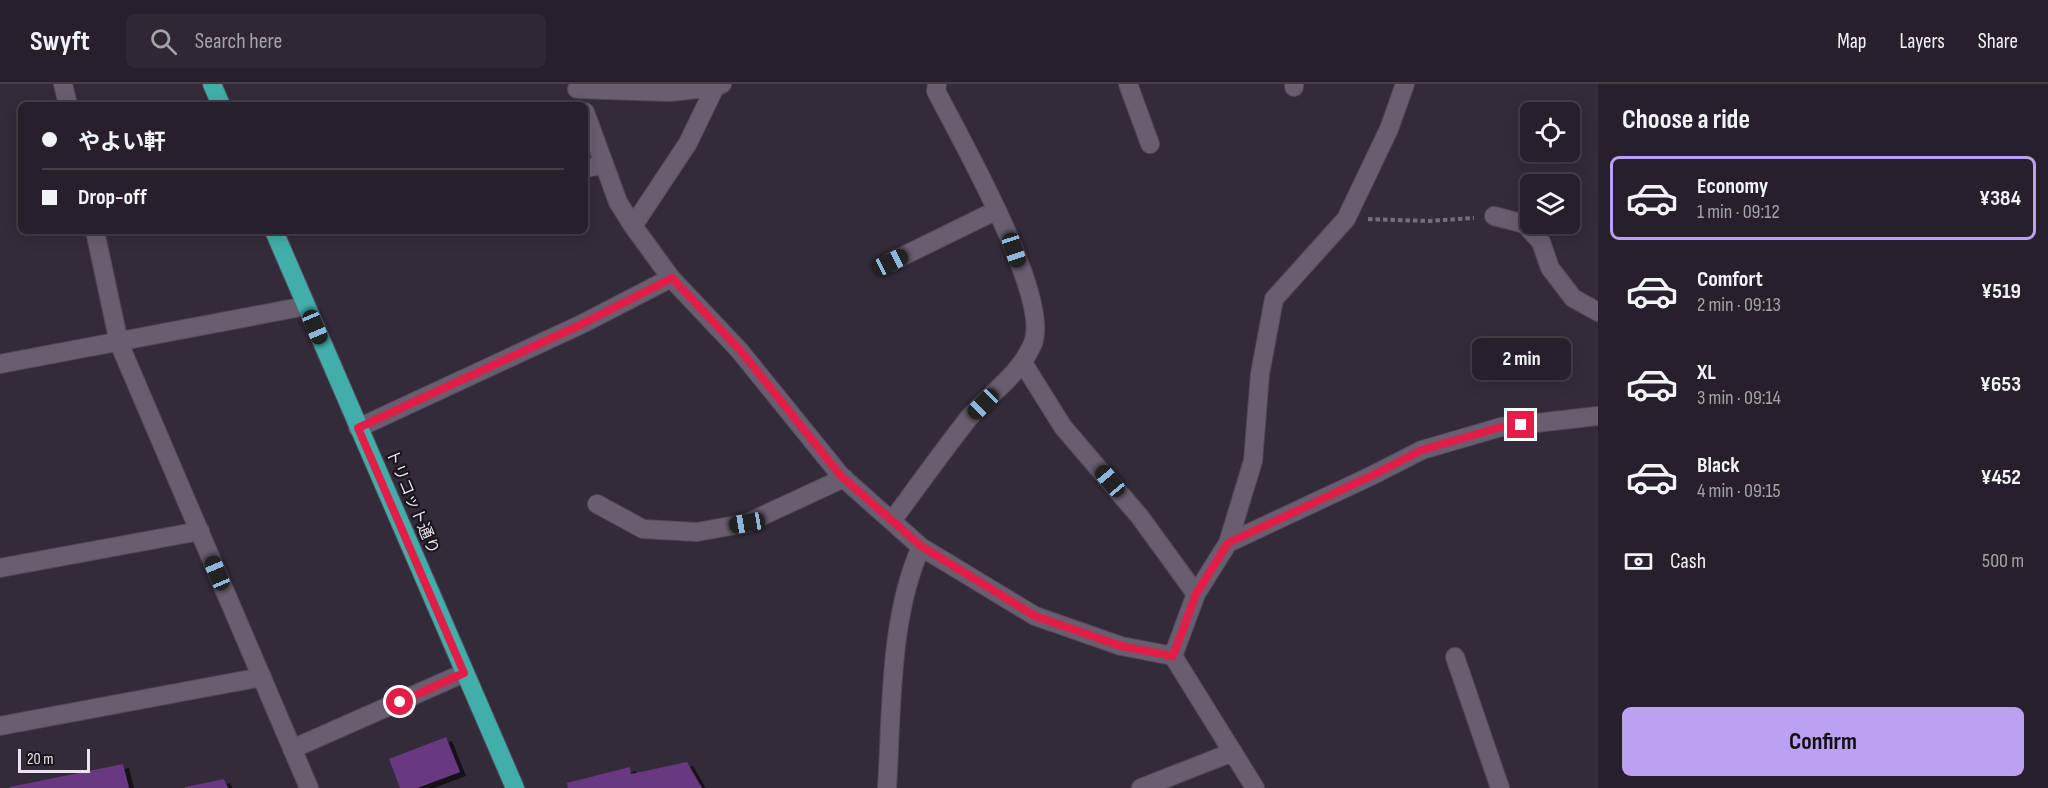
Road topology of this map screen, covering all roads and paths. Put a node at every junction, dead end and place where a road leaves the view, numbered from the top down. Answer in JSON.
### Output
{"nodes":[{"id":1,"x":63,"y":84,"type":"edge"},
{"id":2,"x":212,"y":84,"type":"edge"},
{"id":3,"x":937,"y":84,"type":"edge"},
{"id":4,"x":1128,"y":84,"type":"edge"},
{"id":5,"x":1406,"y":84,"type":"edge"},
{"id":6,"x":719,"y":86,"type":"edge"},
{"id":7,"x":578,"y":93,"type":"edge"},
{"id":8,"x":67,"y":102,"type":"edge"},
{"id":9,"x":220,"y":102,"type":"edge"},
{"id":10,"x":588,"y":121,"type":"edge"},
{"id":11,"x":1150,"y":144,"type":"dead end"},
{"id":12,"x":603,"y":165,"type":"junction"},
{"id":13,"x":588,"y":168,"type":"edge"},
{"id":14,"x":997,"y":210,"type":"junction"},
{"id":15,"x":1494,"y":216,"type":"joint"},
{"id":16,"x":1346,"y":219,"type":"junction"},
{"id":17,"x":633,"y":226,"type":"junction"},
{"id":18,"x":96,"y":234,"type":"edge"},
{"id":19,"x":275,"y":234,"type":"edge"},
{"id":20,"x":891,"y":262,"type":"dead end"},
{"id":21,"x":672,"y":278,"type":"junction"},
{"id":22,"x":306,"y":306,"type":"junction"},
{"id":23,"x":1598,"y":312,"type":"edge"},
{"id":24,"x":119,"y":343,"type":"junction"},
{"id":25,"x":1023,"y":363,"type":"junction"},
{"id":26,"x":0,"y":364,"type":"edge"},
{"id":27,"x":1598,"y":416,"type":"edge"},
{"id":28,"x":358,"y":428,"type":"junction"},
{"id":29,"x":844,"y":478,"type":"junction"},
{"id":30,"x":597,"y":504,"type":"dead end"},
{"id":31,"x":892,"y":521,"type":"junction"},
{"id":32,"x":200,"y":531,"type":"junction"},
{"id":33,"x":1228,"y":543,"type":"junction"},
{"id":34,"x":921,"y":546,"type":"junction"},
{"id":35,"x":0,"y":568,"type":"edge"},
{"id":36,"x":1196,"y":594,"type":"junction"},
{"id":37,"x":1173,"y":656,"type":"junction"},
{"id":38,"x":1455,"y":657,"type":"dead end"},
{"id":39,"x":464,"y":673,"type":"junction"},
{"id":40,"x":262,"y":677,"type":"junction"},
{"id":41,"x":0,"y":726,"type":"edge"},
{"id":42,"x":292,"y":749,"type":"junction"},
{"id":43,"x":1233,"y":752,"type":"junction"},
{"id":44,"x":309,"y":788,"type":"edge"},
{"id":45,"x":515,"y":788,"type":"edge"},
{"id":46,"x":887,"y":788,"type":"edge"},
{"id":47,"x":1141,"y":788,"type":"edge"},
{"id":48,"x":1255,"y":788,"type":"edge"},
{"id":49,"x":1500,"y":788,"type":"edge"}],
"edges":[{"from":1,"to":8,"type":"street"},
{"from":2,"to":9,"type":"highway"},
{"from":3,"to":14,"type":"street"},
{"from":4,"to":11,"type":"street"},
{"from":5,"to":16,"type":"street"},
{"from":6,"to":7,"type":"street"},
{"from":6,"to":17,"type":"street"},
{"from":10,"to":12,"type":"street"},
{"from":12,"to":13,"type":"street"},
{"from":12,"to":17,"type":"street"},
{"from":14,"to":20,"type":"street"},
{"from":14,"to":25,"type":"street"},
{"from":15,"to":16,"type":"path"},
{"from":15,"to":23,"type":"street"},
{"from":16,"to":33,"type":"street"},
{"from":17,"to":21,"type":"street"},
{"from":18,"to":24,"type":"street"},
{"from":19,"to":22,"type":"highway","name":"トリコット通り"},
{"from":21,"to":28,"type":"street"},
{"from":21,"to":29,"type":"street"},
{"from":22,"to":24,"type":"street"},
{"from":22,"to":28,"type":"highway","name":"トリコット通り"},
{"from":24,"to":26,"type":"street"},
{"from":24,"to":32,"type":"street"},
{"from":25,"to":31,"type":"street"},
{"from":25,"to":36,"type":"street"},
{"from":27,"to":33,"type":"street"},
{"from":28,"to":39,"type":"highway","name":"トリコット通り"},
{"from":29,"to":30,"type":"street"},
{"from":29,"to":31,"type":"street"},
{"from":31,"to":34,"type":"street"},
{"from":32,"to":35,"type":"street"},
{"from":32,"to":40,"type":"street"},
{"from":33,"to":36,"type":"street"},
{"from":34,"to":37,"type":"street"},
{"from":34,"to":46,"type":"street"},
{"from":36,"to":37,"type":"street"},
{"from":37,"to":43,"type":"street"},
{"from":38,"to":49,"type":"street"},
{"from":39,"to":42,"type":"street"},
{"from":39,"to":45,"type":"highway","name":"トリコット通り"},
{"from":40,"to":41,"type":"street"},
{"from":40,"to":42,"type":"street"},
{"from":42,"to":44,"type":"street"},
{"from":43,"to":47,"type":"street"},
{"from":43,"to":48,"type":"street"}]}
